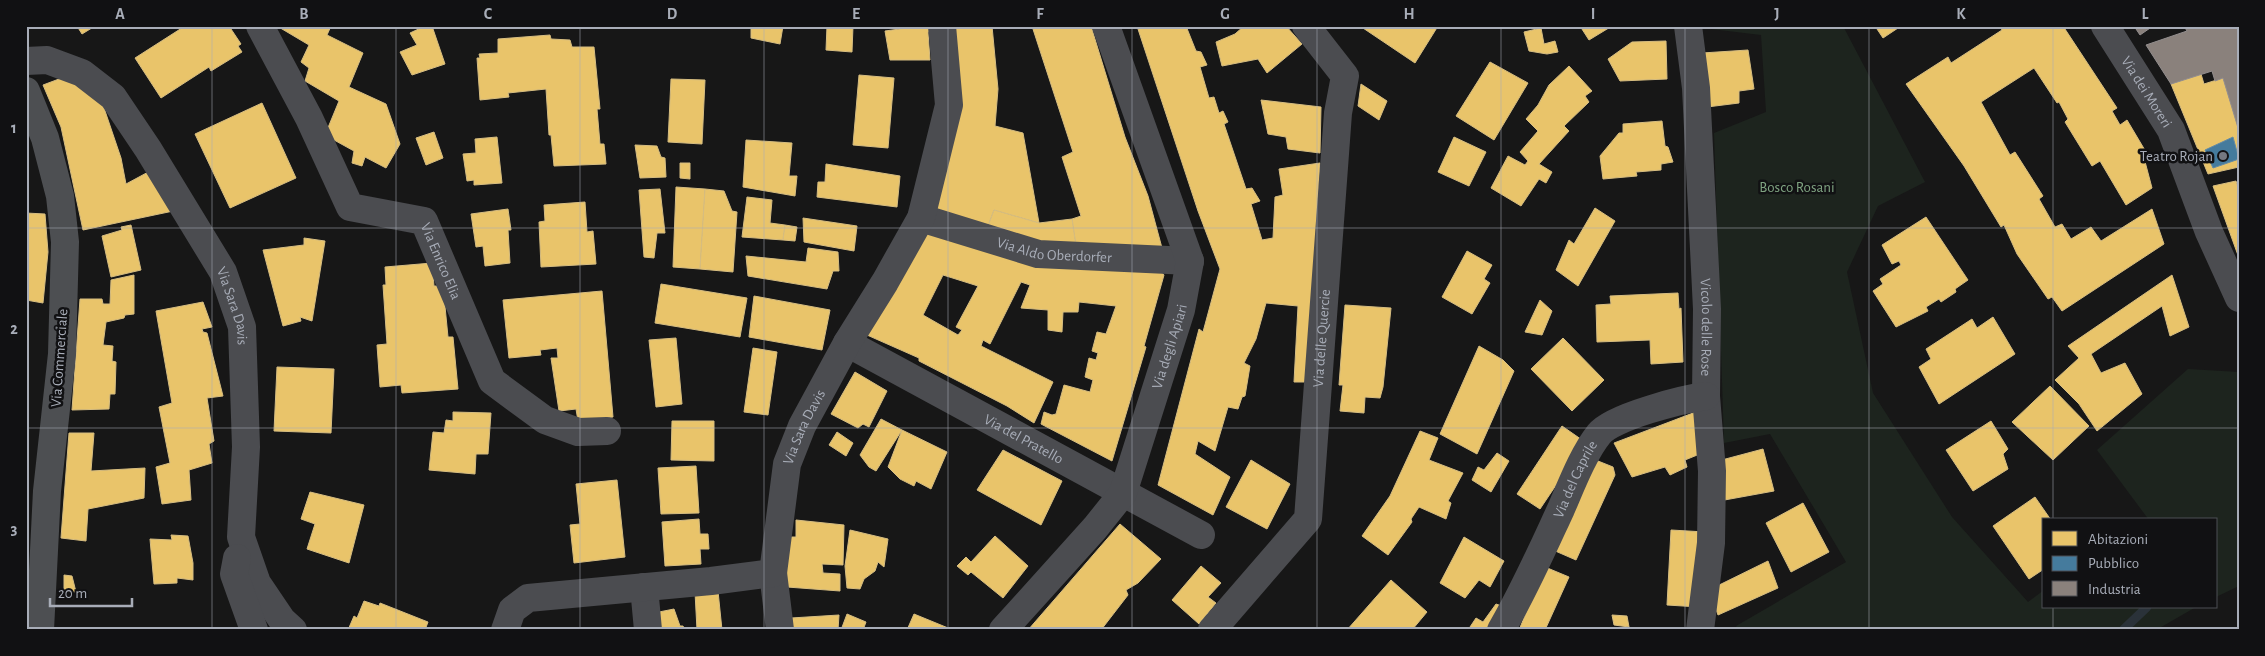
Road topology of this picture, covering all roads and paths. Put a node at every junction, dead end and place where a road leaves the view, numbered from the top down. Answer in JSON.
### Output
{"nodes":[{"id":1,"x":260,"y":26,"type":"edge"},
{"id":2,"x":942,"y":26,"type":"edge"},
{"id":3,"x":1106,"y":26,"type":"edge"},
{"id":4,"x":1306,"y":26,"type":"edge"},
{"id":5,"x":1688,"y":26,"type":"edge"},
{"id":6,"x":2105,"y":26,"type":"edge"},
{"id":7,"x":26,"y":61,"type":"edge"},
{"id":8,"x":26,"y":91,"type":"edge"},
{"id":9,"x":920,"y":218,"type":"junction"},
{"id":10,"x":1190,"y":261,"type":"junction"},
{"id":11,"x":2239,"y":298,"type":"edge"},
{"id":12,"x":847,"y":343,"type":"junction"},
{"id":13,"x":1706,"y":396,"type":"junction"},
{"id":14,"x":607,"y":431,"type":"dead end"},
{"id":15,"x":1124,"y":493,"type":"junction"},
{"id":16,"x":1201,"y":535,"type":"dead end"},
{"id":17,"x":240,"y":537,"type":"junction"},
{"id":18,"x":773,"y":573,"type":"junction"},
{"id":19,"x":644,"y":587,"type":"junction"},
{"id":20,"x":40,"y":630,"type":"edge"},
{"id":21,"x":254,"y":630,"type":"edge"},
{"id":22,"x":293,"y":630,"type":"edge"},
{"id":23,"x":505,"y":630,"type":"edge"},
{"id":24,"x":648,"y":630,"type":"edge"},
{"id":25,"x":780,"y":630,"type":"edge"},
{"id":26,"x":1002,"y":630,"type":"edge"},
{"id":27,"x":1212,"y":630,"type":"edge"},
{"id":28,"x":1501,"y":630,"type":"edge"},
{"id":29,"x":1700,"y":630,"type":"edge"}],
"edges":[{"from":1,"to":14,"type":"street","name":"Via Enrico Elia"},
{"from":2,"to":9,"type":"street","name":"Via Sara Davis"},
{"from":3,"to":10,"type":"street"},
{"from":4,"to":27,"type":"street","name":"Via delle Quercie"},
{"from":5,"to":13,"type":"street","name":"Vicolo delle Rose"},
{"from":6,"to":11,"type":"street","name":"Via dei Moreri"},
{"from":7,"to":17,"type":"street","name":"Via Sara Davis"},
{"from":8,"to":20,"type":"main road","name":"Via Commerciale"},
{"from":9,"to":10,"type":"street","name":"Via Aldo Oberdorfer"},
{"from":9,"to":12,"type":"street","name":"Via Sara Davis"},
{"from":10,"to":15,"type":"street","name":"Via degli Apiari"},
{"from":12,"to":15,"type":"street","name":"Via del Pratello"},
{"from":12,"to":18,"type":"street","name":"Via Sara Davis"},
{"from":13,"to":28,"type":"street","name":"Via del Caprile"},
{"from":13,"to":29,"type":"street","name":"Vicolo delle Rose"},
{"from":15,"to":16,"type":"street","name":"Via del Pratello"},
{"from":15,"to":26,"type":"street","name":"Via degli Apiari"},
{"from":17,"to":21,"type":"street"},
{"from":17,"to":22,"type":"street","name":"Via Sara Davis"},
{"from":18,"to":19,"type":"street"},
{"from":18,"to":25,"type":"street","name":"Via Sara Davis"},
{"from":19,"to":23,"type":"street"},
{"from":19,"to":24,"type":"street"}]}
